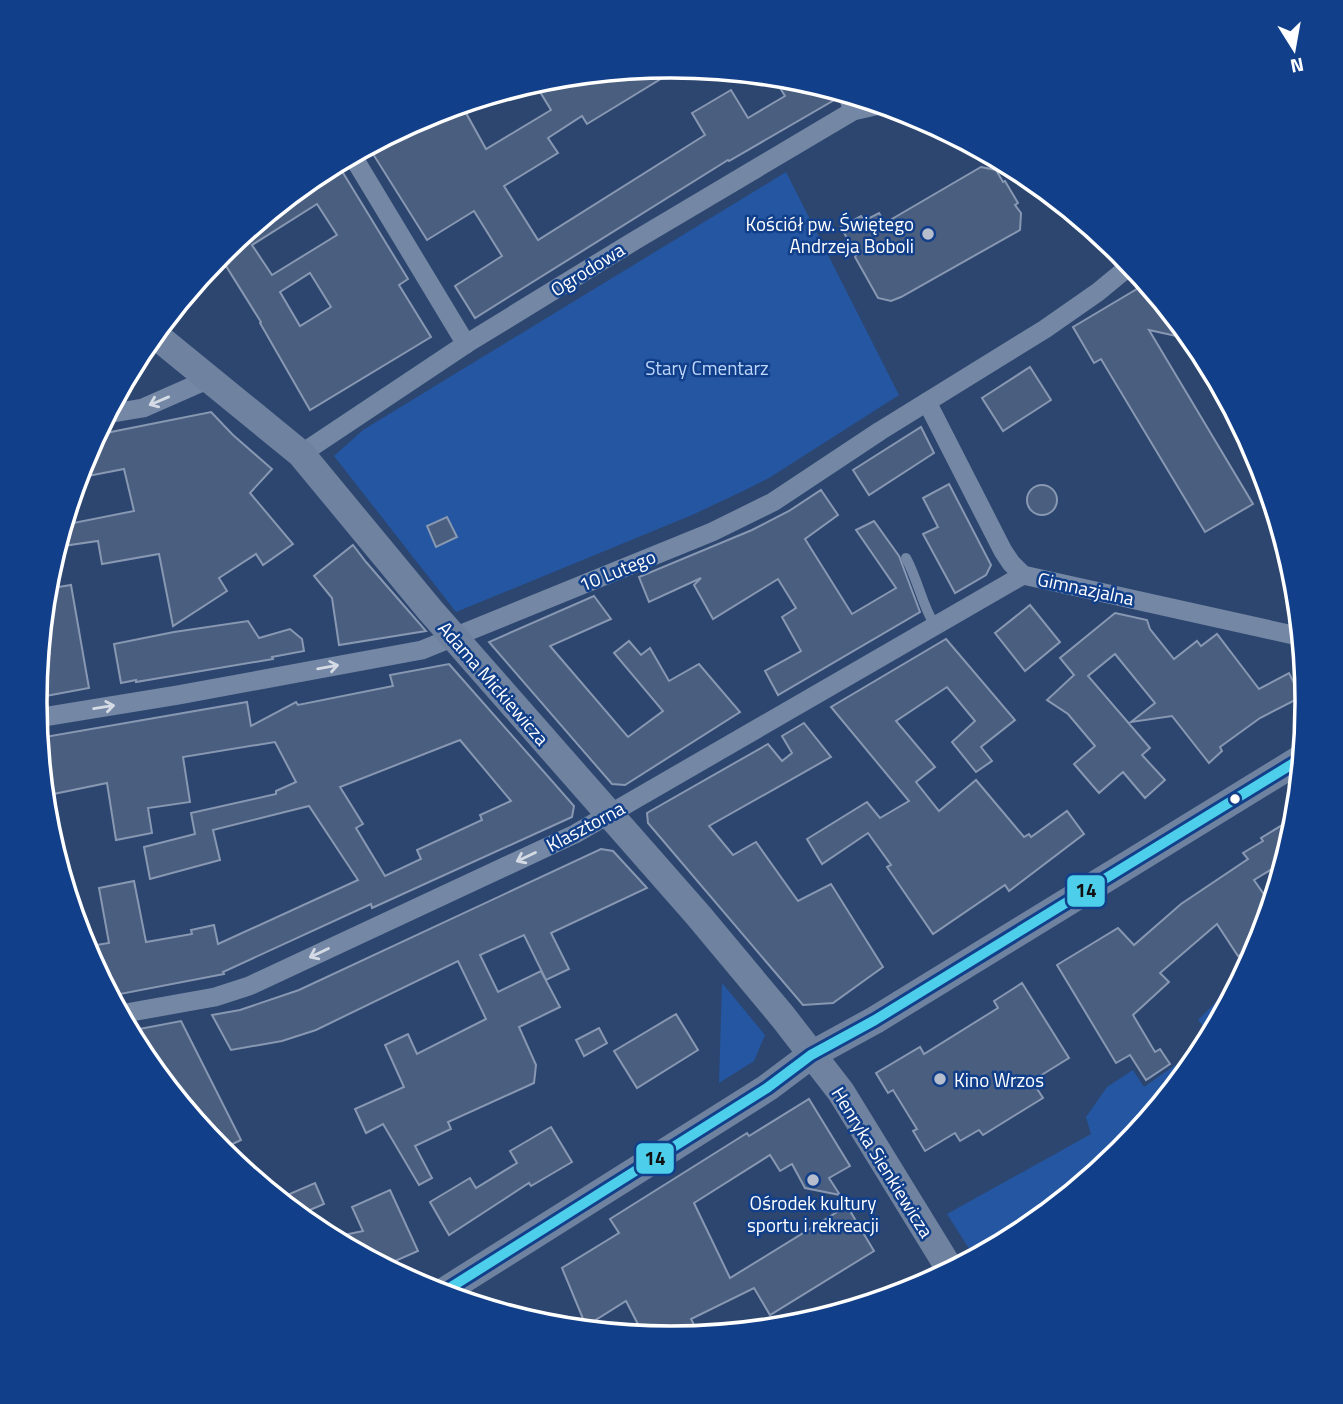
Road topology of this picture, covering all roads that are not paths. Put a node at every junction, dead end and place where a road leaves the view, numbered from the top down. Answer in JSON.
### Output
{"nodes":[{"id":1,"x":848,"y":104,"type":"edge"},
{"id":2,"x":357,"y":163,"type":"edge"},
{"id":3,"x":1123,"y":271,"type":"edge"},
{"id":4,"x":162,"y":341,"type":"edge"},
{"id":5,"x":466,"y":344,"type":"junction"},
{"id":6,"x":209,"y":379,"type":"junction"},
{"id":7,"x":927,"y":402,"type":"junction"},
{"id":8,"x":119,"y":412,"type":"edge"},
{"id":9,"x":301,"y":454,"type":"junction"},
{"id":10,"x":906,"y":558,"type":"dead end"},
{"id":11,"x":1023,"y":575,"type":"junction"},
{"id":12,"x":936,"y":626,"type":"junction"},
{"id":13,"x":1291,"y":635,"type":"edge"},
{"id":14,"x":455,"y":637,"type":"junction"},
{"id":15,"x":48,"y":716,"type":"edge"},
{"id":16,"x":1292,"y":765,"type":"edge"},
{"id":17,"x":608,"y":815,"type":"junction"},
{"id":18,"x":130,"y":1012,"type":"edge"},
{"id":19,"x":811,"y":1055,"type":"junction"},
{"id":20,"x":946,"y":1263,"type":"edge"},
{"id":21,"x":452,"y":1286,"type":"edge"}],
"edges":[{"from":1,"to":5,"type":"street","name":"Ogrodowa"},
{"from":2,"to":5,"type":"street"},
{"from":3,"to":7,"type":"street","name":"10 Lutego"},
{"from":4,"to":6,"type":"street","name":"Adama Mickiewicza"},
{"from":5,"to":9,"type":"street","name":"Ogrodowa"},
{"from":6,"to":8,"type":"street","one_way":true},
{"from":6,"to":9,"type":"street","name":"Adama Mickiewicza"},
{"from":7,"to":11,"type":"street","name":"Gimnazjalna"},
{"from":7,"to":14,"type":"street","name":"10 Lutego"},
{"from":9,"to":14,"type":"street","name":"Adama Mickiewicza"},
{"from":10,"to":12,"type":"lane"},
{"from":11,"to":12,"type":"street","name":"Klasztorna"},
{"from":11,"to":13,"type":"street","name":"Gimnazjalna"},
{"from":12,"to":17,"type":"street","name":"Klasztorna"},
{"from":15,"to":14,"type":"street","name":"10 Lutego","one_way":true},
{"from":14,"to":17,"type":"street","name":"Adama Mickiewicza"},
{"from":16,"to":19,"type":"street"},
{"from":17,"to":18,"type":"street","name":"Klasztorna","one_way":true},
{"from":17,"to":19,"type":"street","name":"Adama Mickiewicza"},
{"from":19,"to":20,"type":"street","name":"Henryka Sienkiewicza"},
{"from":19,"to":21,"type":"street"}]}
